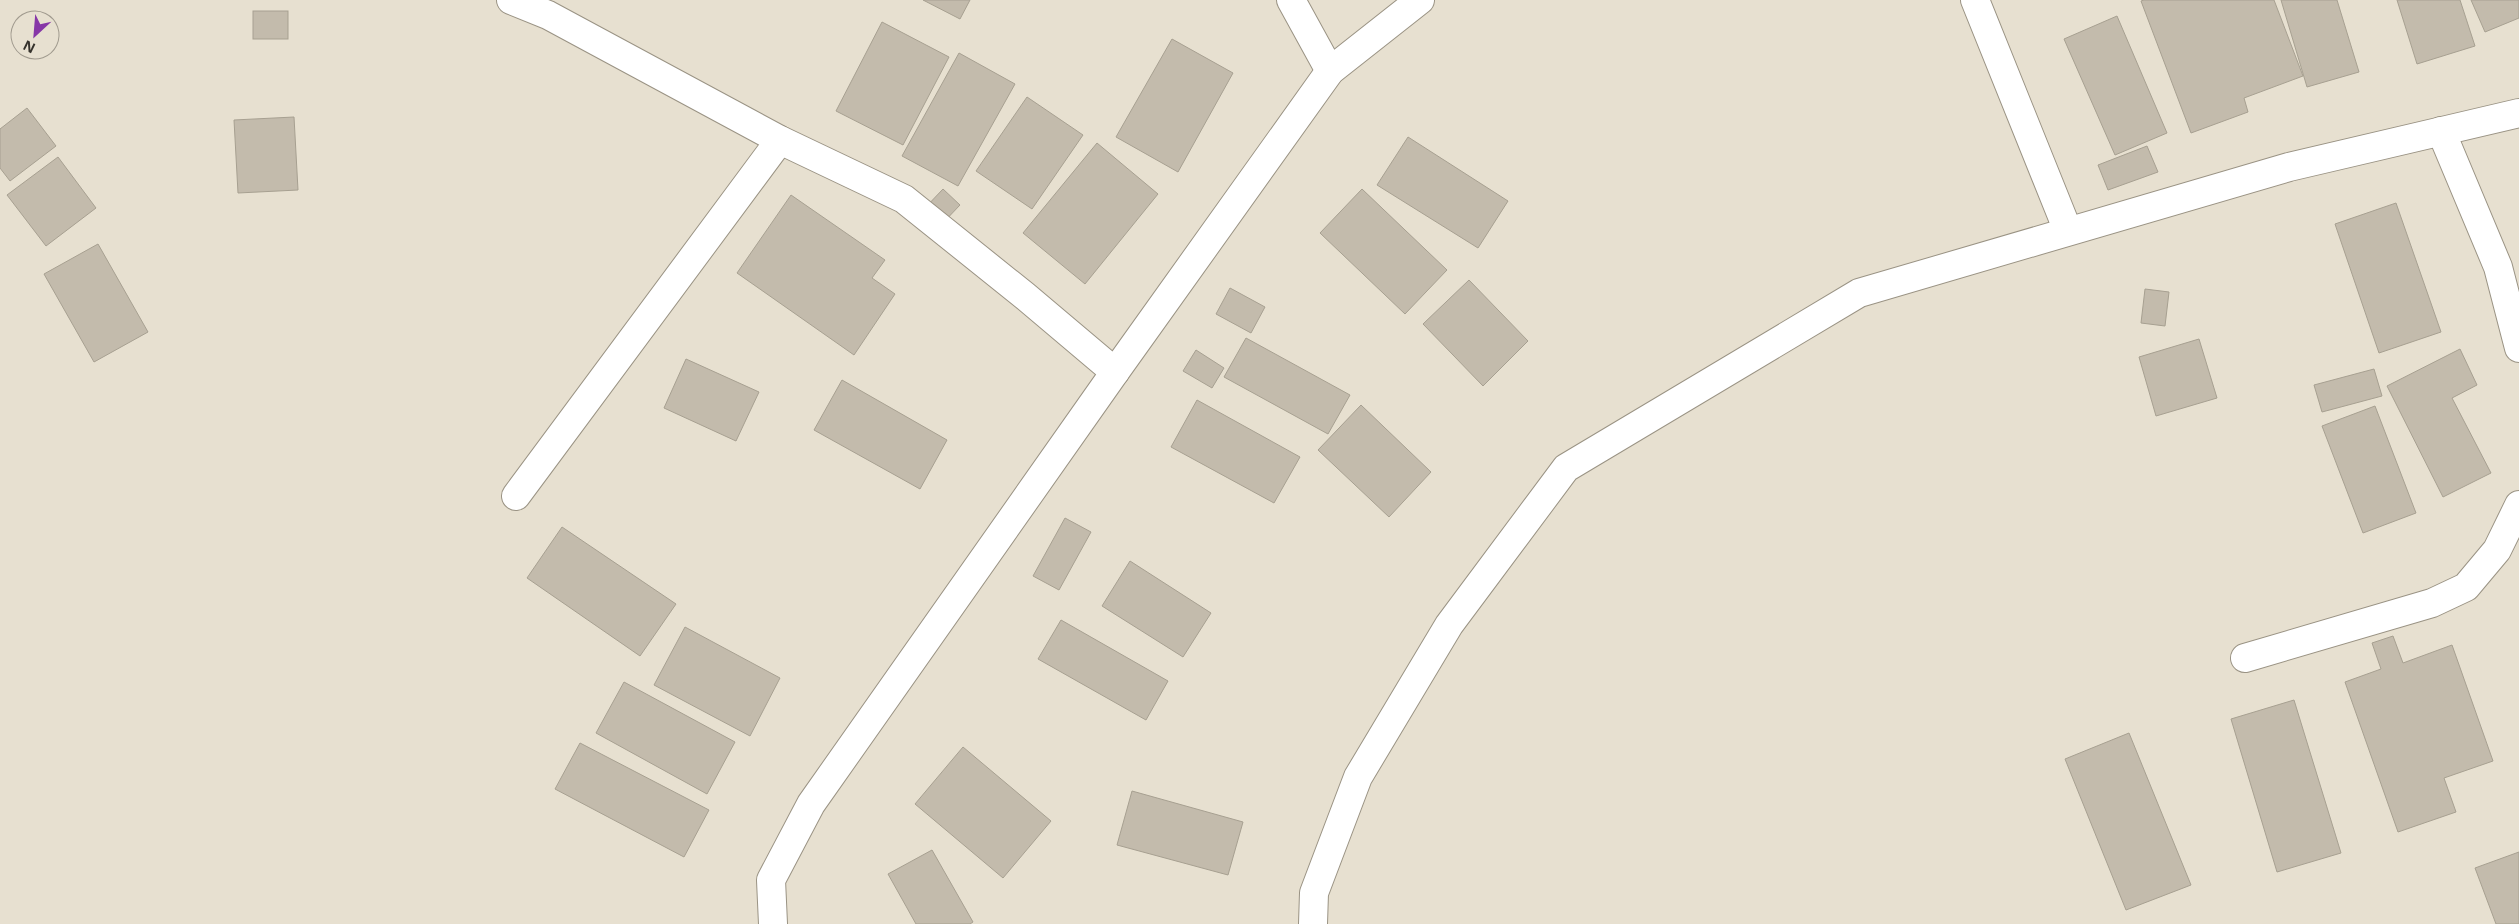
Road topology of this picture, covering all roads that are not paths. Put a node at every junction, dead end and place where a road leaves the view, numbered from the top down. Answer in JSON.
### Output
{"nodes":[{"id":1,"x":511,"y":0,"type":"edge"},
{"id":2,"x":1291,"y":0,"type":"edge"},
{"id":3,"x":1420,"y":0,"type":"edge"},
{"id":4,"x":1975,"y":0,"type":"edge"},
{"id":5,"x":1330,"y":71,"type":"junction"},
{"id":6,"x":2519,"y":113,"type":"edge"},
{"id":7,"x":2441,"y":131,"type":"junction"},
{"id":8,"x":780,"y":140,"type":"junction"},
{"id":9,"x":2068,"y":231,"type":"junction"},
{"id":10,"x":2519,"y":348,"type":"edge"},
{"id":11,"x":1115,"y":372,"type":"junction"},
{"id":12,"x":516,"y":496,"type":"dead end"},
{"id":13,"x":2519,"y":505,"type":"edge"},
{"id":14,"x":2245,"y":658,"type":"dead end"},
{"id":15,"x":773,"y":924,"type":"edge"},
{"id":16,"x":1313,"y":924,"type":"edge"}],
"edges":[{"from":1,"to":8,"type":"street"},
{"from":2,"to":5,"type":"street"},
{"from":3,"to":5,"type":"street"},
{"from":4,"to":9,"type":"street"},
{"from":5,"to":11,"type":"street"},
{"from":6,"to":7,"type":"street"},
{"from":7,"to":9,"type":"street"},
{"from":7,"to":10,"type":"street"},
{"from":8,"to":11,"type":"street"},
{"from":8,"to":12,"type":"street"},
{"from":9,"to":16,"type":"street"},
{"from":11,"to":15,"type":"street"},
{"from":13,"to":14,"type":"street"}]}
